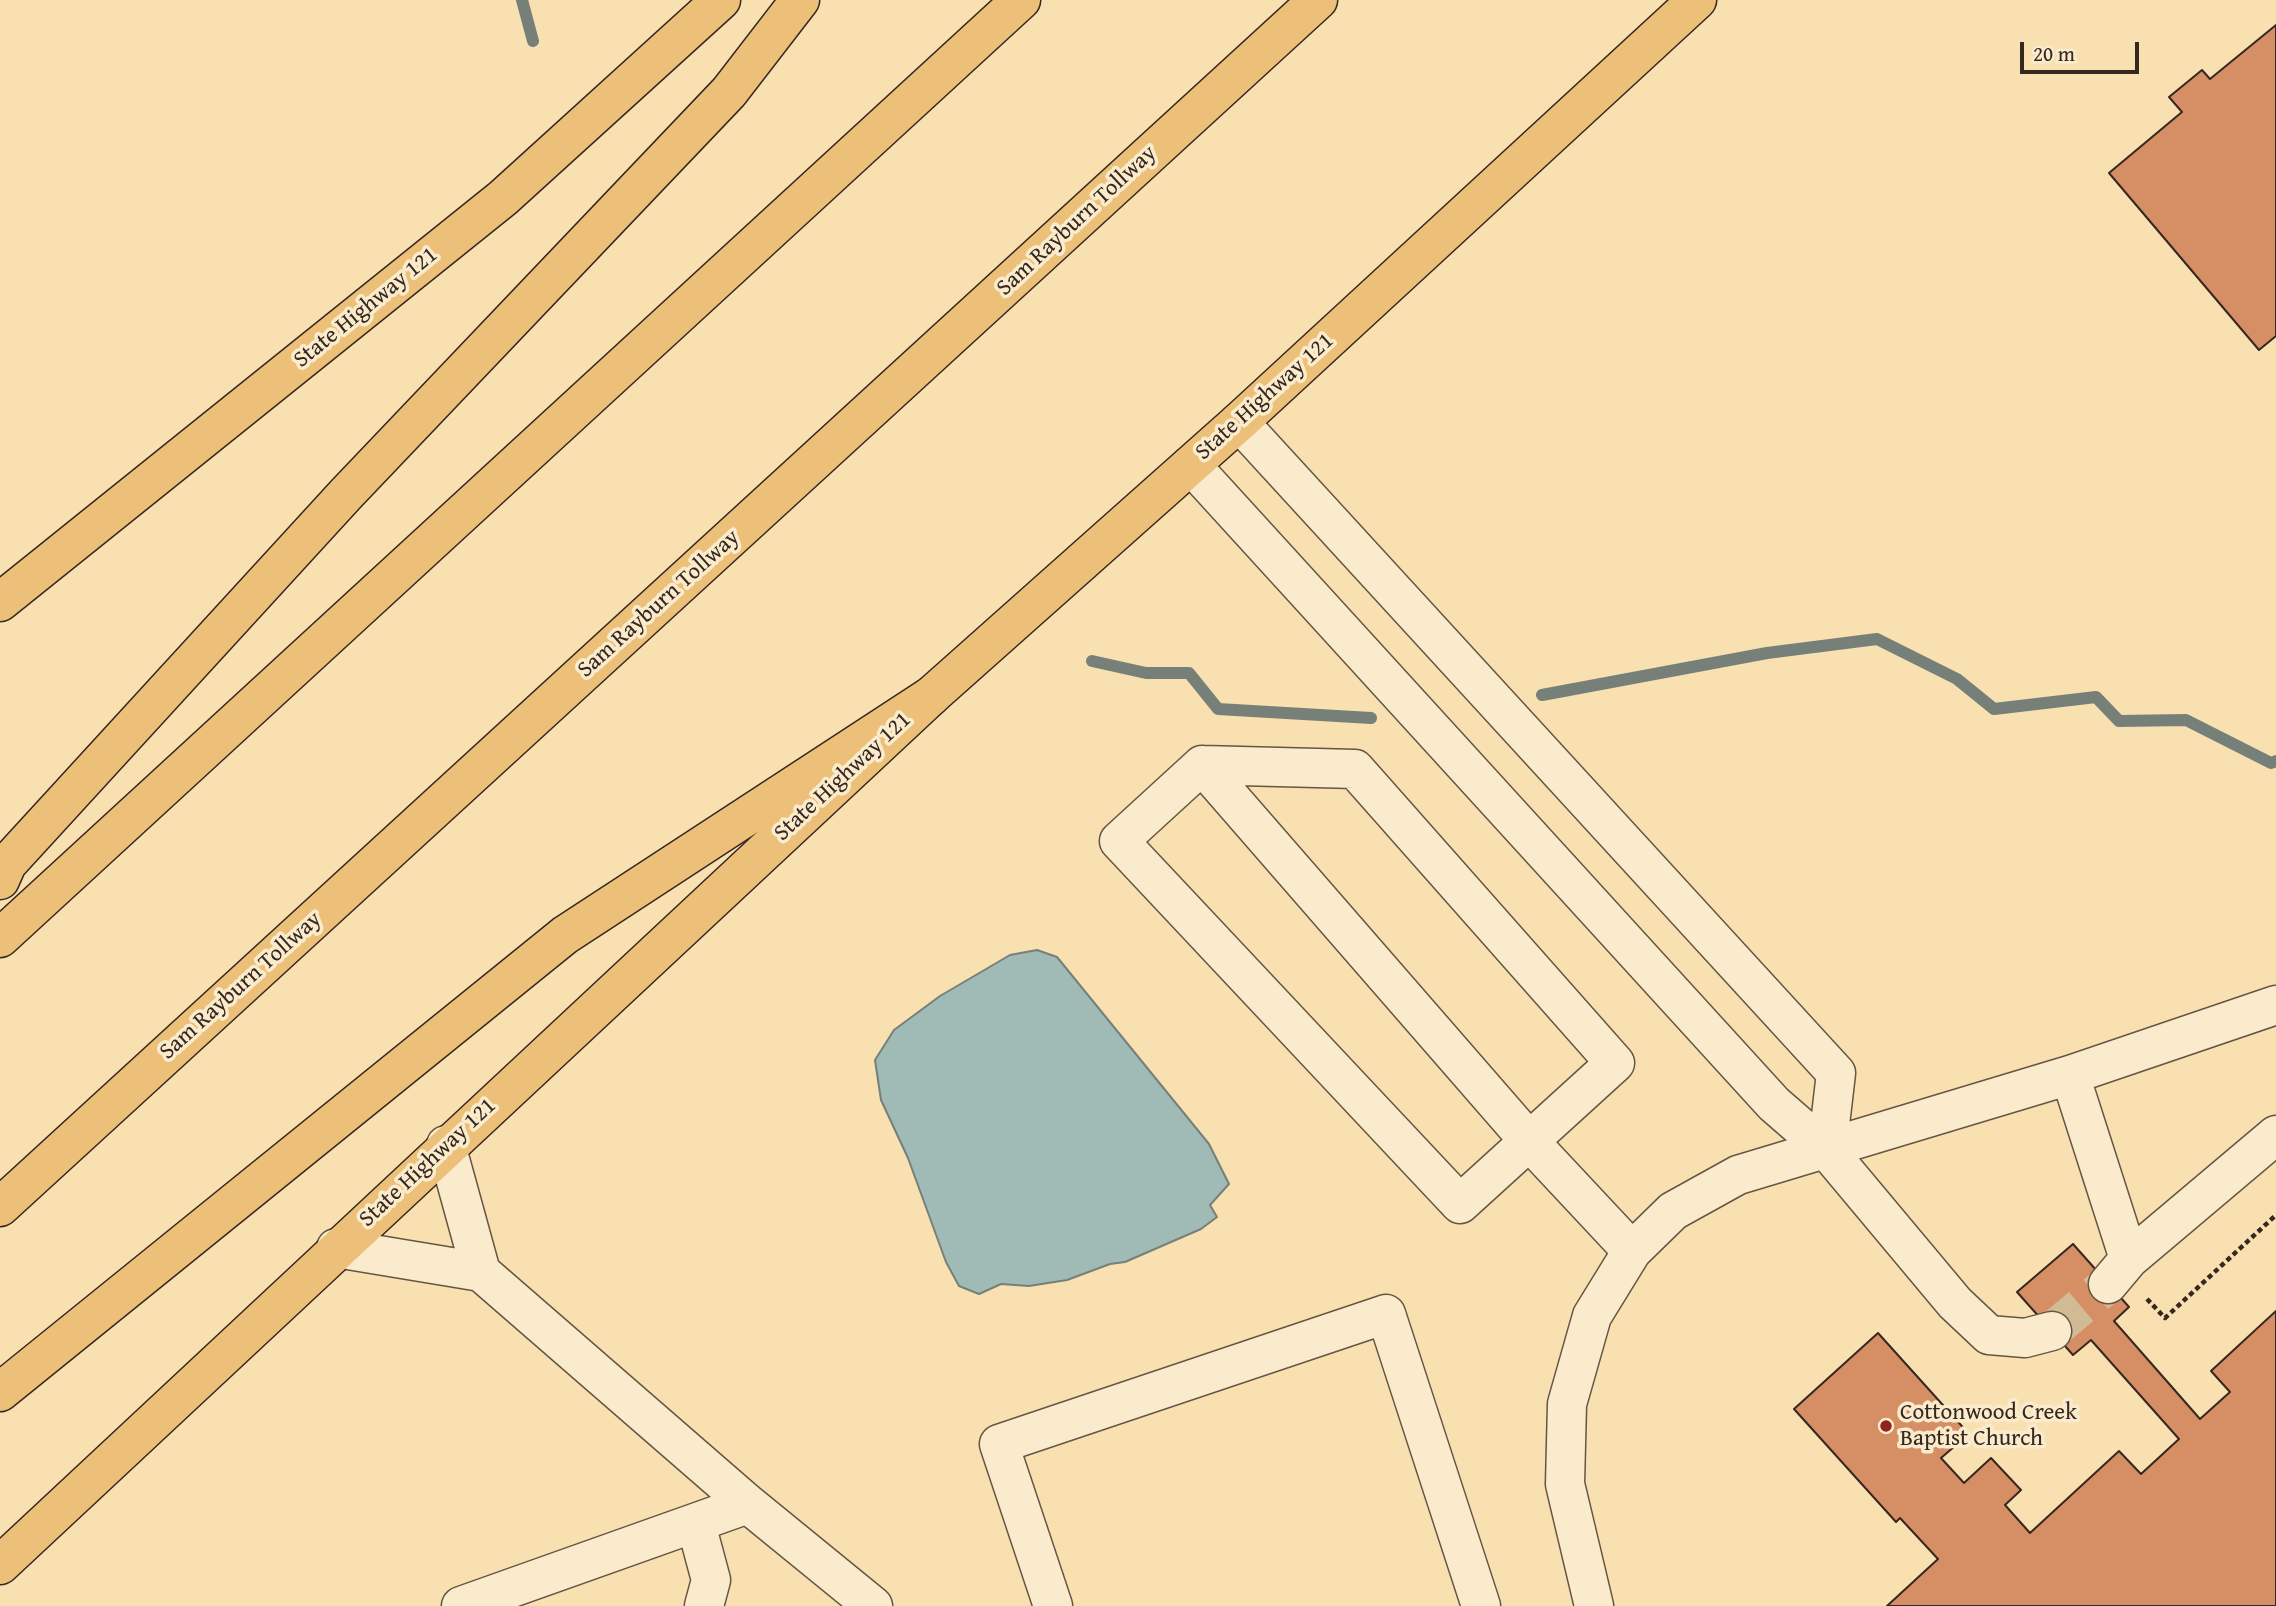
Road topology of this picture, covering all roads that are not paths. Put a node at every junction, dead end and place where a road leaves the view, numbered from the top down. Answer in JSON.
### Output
{"nodes":[{"id":1,"x":721,"y":0,"type":"edge"},
{"id":2,"x":800,"y":0,"type":"edge"},
{"id":3,"x":1021,"y":0,"type":"edge"},
{"id":4,"x":1318,"y":0,"type":"edge"},
{"id":5,"x":1697,"y":0,"type":"edge"},
{"id":6,"x":1239,"y":422,"type":"junction"},
{"id":7,"x":1191,"y":465,"type":"junction"},
{"id":8,"x":0,"y":602,"type":"edge"},
{"id":9,"x":931,"y":696,"type":"junction"},
{"id":10,"x":1202,"y":765,"type":"junction"},
{"id":11,"x":0,"y":880,"type":"edge"},
{"id":12,"x":0,"y":938,"type":"edge"},
{"id":13,"x":2276,"y":1005,"type":"edge"},
{"id":14,"x":2070,"y":1075,"type":"junction"},
{"id":15,"x":2276,"y":1135,"type":"edge"},
{"id":16,"x":1530,"y":1142,"type":"junction"},
{"id":17,"x":446,"y":1145,"type":"junction"},
{"id":18,"x":1827,"y":1150,"type":"junction"},
{"id":19,"x":0,"y":1207,"type":"edge"},
{"id":20,"x":336,"y":1248,"type":"junction"},
{"id":21,"x":1632,"y":1251,"type":"junction"},
{"id":22,"x":481,"y":1272,"type":"junction"},
{"id":23,"x":2052,"y":1331,"type":"tunnel mouth"},
{"id":24,"x":0,"y":1392,"type":"edge"},
{"id":25,"x":748,"y":1504,"type":"junction"},
{"id":26,"x":696,"y":1524,"type":"junction"},
{"id":27,"x":0,"y":1565,"type":"edge"},
{"id":28,"x":1585,"y":1603,"type":"edge"},
{"id":29,"x":461,"y":1606,"type":"edge"},
{"id":30,"x":704,"y":1606,"type":"edge"},
{"id":31,"x":873,"y":1606,"type":"edge"},
{"id":32,"x":1053,"y":1606,"type":"edge"},
{"id":33,"x":1481,"y":1606,"type":"edge"}],
"edges":[{"from":1,"to":8,"type":"main road","name":"State Highway 121"},
{"from":2,"to":11,"type":"main road"},
{"from":3,"to":12,"type":"main road"},
{"from":4,"to":19,"type":"main road","name":"Sam Rayburn Tollway"},
{"from":5,"to":6,"type":"main road","name":"State Highway 121"},
{"from":6,"to":7,"type":"main road","name":"State Highway 121"},
{"from":6,"to":18,"type":"lane"},
{"from":7,"to":9,"type":"main road","name":"State Highway 121"},
{"from":7,"to":18,"type":"lane"},
{"from":9,"to":17,"type":"main road","name":"State Highway 121"},
{"from":9,"to":24,"type":"main road"},
{"from":10,"to":16,"type":"lane"},
{"from":10,"to":16,"type":"lane"},
{"from":10,"to":16,"type":"lane"},
{"from":13,"to":14,"type":"lane"},
{"from":14,"to":15,"type":"lane"},
{"from":14,"to":18,"type":"lane"},
{"from":16,"to":21,"type":"lane"},
{"from":17,"to":20,"type":"main road","name":"State Highway 121"},
{"from":17,"to":22,"type":"lane"},
{"from":18,"to":21,"type":"lane"},
{"from":18,"to":23,"type":"lane"},
{"from":20,"to":22,"type":"lane"},
{"from":20,"to":27,"type":"main road","name":"State Highway 121"},
{"from":21,"to":28,"type":"lane"},
{"from":22,"to":25,"type":"lane"},
{"from":25,"to":26,"type":"lane"},
{"from":25,"to":31,"type":"lane"},
{"from":26,"to":29,"type":"lane"},
{"from":26,"to":30,"type":"lane"},
{"from":32,"to":33,"type":"lane"}]}
